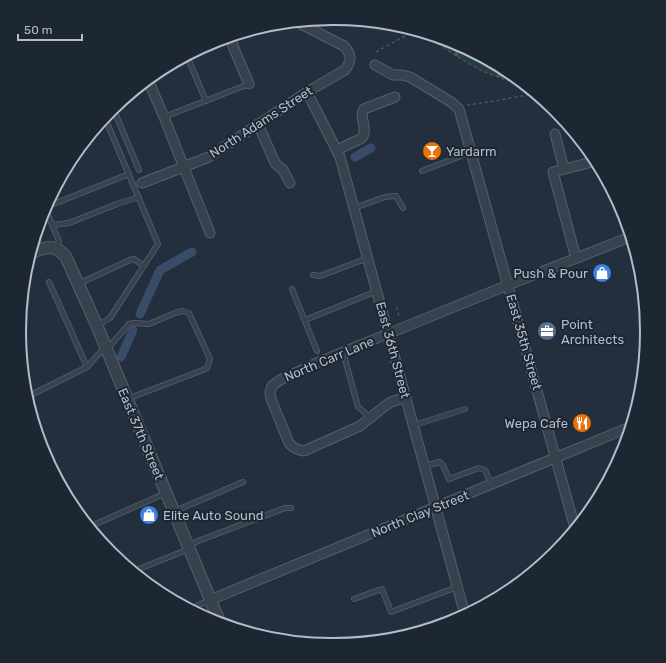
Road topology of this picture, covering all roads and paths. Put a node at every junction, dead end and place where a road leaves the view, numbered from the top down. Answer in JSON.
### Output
{"nodes":[{"id":1,"x":306,"y":27,"type":"edge"},
{"id":2,"x":407,"y":34,"type":"edge"},
{"id":3,"x":232,"y":42,"type":"edge"},
{"id":4,"x":439,"y":44,"type":"edge"},
{"id":5,"x":376,"y":52,"type":"dead end"},
{"id":6,"x":189,"y":61,"type":"edge"},
{"id":7,"x":375,"y":65,"type":"dead end"},
{"id":8,"x":511,"y":82,"type":"edge"},
{"id":9,"x":249,"y":84,"type":"joint"},
{"id":10,"x":150,"y":85,"type":"edge"},
{"id":11,"x":307,"y":92,"type":"junction"},
{"id":12,"x":528,"y":95,"type":"edge"},
{"id":13,"x":395,"y":97,"type":"dead end"},
{"id":14,"x":206,"y":101,"type":"junction"},
{"id":15,"x":459,"y":109,"type":"junction"},
{"id":16,"x":116,"y":115,"type":"edge"},
{"id":17,"x":164,"y":117,"type":"junction"},
{"id":18,"x":108,"y":124,"type":"edge"},
{"id":19,"x":258,"y":124,"type":"junction"},
{"id":20,"x":555,"y":134,"type":"dead end"},
{"id":21,"x":337,"y":150,"type":"junction"},
{"id":22,"x":471,"y":152,"type":"junction"},
{"id":23,"x":589,"y":163,"type":"edge"},
{"id":24,"x":184,"y":167,"type":"junction"},
{"id":25,"x":564,"y":169,"type":"junction"},
{"id":26,"x":139,"y":170,"type":"dead end"},
{"id":27,"x":422,"y":171,"type":"dead end"},
{"id":28,"x":129,"y":174,"type":"junction"},
{"id":29,"x":142,"y":183,"type":"dead end"},
{"id":30,"x":290,"y":183,"type":"dead end"},
{"id":31,"x":139,"y":197,"type":"junction"},
{"id":32,"x":54,"y":204,"type":"edge"},
{"id":33,"x":354,"y":208,"type":"junction"},
{"id":34,"x":403,"y":208,"type":"dead end"},
{"id":35,"x":49,"y":218,"type":"edge"},
{"id":36,"x":52,"y":226,"type":"junction"},
{"id":37,"x":210,"y":232,"type":"dead end"},
{"id":38,"x":625,"y":239,"type":"edge"},
{"id":39,"x":56,"y":248,"type":"junction"},
{"id":40,"x":37,"y":251,"type":"edge"},
{"id":41,"x":368,"y":258,"type":"junction"},
{"id":42,"x":576,"y":258,"type":"junction"},
{"id":43,"x":144,"y":266,"type":"junction"},
{"id":44,"x":313,"y":275,"type":"dead end"},
{"id":45,"x":50,"y":282,"type":"dead end"},
{"id":46,"x":78,"y":284,"type":"junction"},
{"id":47,"x":508,"y":285,"type":"junction"},
{"id":48,"x":292,"y":288,"type":"dead end"},
{"id":49,"x":377,"y":291,"type":"junction"},
{"id":50,"x":397,"y":307,"type":"dead end"},
{"id":51,"x":400,"y":318,"type":"dead end"},
{"id":52,"x":305,"y":320,"type":"junction"},
{"id":53,"x":97,"y":326,"type":"junction"},
{"id":54,"x":389,"y":334,"type":"junction"},
{"id":55,"x":106,"y":348,"type":"junction"},
{"id":56,"x":317,"y":351,"type":"dead end"},
{"id":57,"x":343,"y":352,"type":"junction"},
{"id":58,"x":87,"y":366,"type":"junction"},
{"id":59,"x":33,"y":394,"type":"edge"},
{"id":60,"x":406,"y":397,"type":"junction"},
{"id":61,"x":127,"y":399,"type":"junction"},
{"id":62,"x":465,"y":409,"type":"dead end"},
{"id":63,"x":370,"y":418,"type":"junction"},
{"id":64,"x":414,"y":425,"type":"junction"},
{"id":65,"x":623,"y":430,"type":"edge"},
{"id":66,"x":556,"y":458,"type":"junction"},
{"id":67,"x":425,"y":466,"type":"junction"},
{"id":68,"x":243,"y":482,"type":"dead end"},
{"id":69,"x":491,"y":484,"type":"junction"},
{"id":70,"x":166,"y":493,"type":"junction"},
{"id":71,"x":436,"y":507,"type":"junction"},
{"id":72,"x":291,"y":508,"type":"dead end"},
{"id":73,"x":174,"y":511,"type":"junction"},
{"id":74,"x":573,"y":521,"type":"edge"},
{"id":75,"x":95,"y":524,"type":"edge"},
{"id":76,"x":189,"y":548,"type":"junction"},
{"id":77,"x":139,"y":569,"type":"edge"},
{"id":78,"x":457,"y":587,"type":"junction"},
{"id":79,"x":354,"y":599,"type":"dead end"},
{"id":80,"x":210,"y":600,"type":"junction"},
{"id":81,"x":197,"y":606,"type":"edge"},
{"id":82,"x":463,"y":609,"type":"edge"},
{"id":83,"x":216,"y":615,"type":"edge"}],
"edges":[{"from":1,"to":11,"type":"street","name":"North Adams Street"},
{"from":2,"to":5,"type":"path"},
{"from":3,"to":9,"type":"street"},
{"from":4,"to":8,"type":"path"},
{"from":6,"to":14,"type":"lane"},
{"from":7,"to":15,"type":"street"},
{"from":9,"to":14,"type":"lane"},
{"from":10,"to":17,"type":"street"},
{"from":11,"to":19,"type":"street","name":"North Adams Street"},
{"from":11,"to":21,"type":"street","name":"East 36th Street"},
{"from":12,"to":15,"type":"path"},
{"from":13,"to":21,"type":"street"},
{"from":14,"to":17,"type":"lane"},
{"from":15,"to":22,"type":"street","name":"East 35th Street"},
{"from":16,"to":26,"type":"lane"},
{"from":17,"to":24,"type":"street"},
{"from":18,"to":28,"type":"lane"},
{"from":19,"to":24,"type":"street","name":"North Adams Street"},
{"from":19,"to":30,"type":"street"},
{"from":20,"to":25,"type":"street"},
{"from":21,"to":33,"type":"street","name":"East 36th Street"},
{"from":22,"to":27,"type":"lane"},
{"from":22,"to":47,"type":"street","name":"East 35th Street"},
{"from":23,"to":25,"type":"street"},
{"from":24,"to":29,"type":"street","name":"North Adams Street"},
{"from":24,"to":37,"type":"street"},
{"from":25,"to":42,"type":"street"},
{"from":28,"to":31,"type":"lane"},
{"from":28,"to":32,"type":"lane"},
{"from":31,"to":36,"type":"lane"},
{"from":31,"to":43,"type":"lane"},
{"from":33,"to":34,"type":"lane"},
{"from":33,"to":41,"type":"street","name":"East 36th Street"},
{"from":35,"to":36,"type":"lane"},
{"from":36,"to":39,"type":"lane"},
{"from":38,"to":42,"type":"street","name":"North Carr Lane"},
{"from":39,"to":40,"type":"street"},
{"from":39,"to":46,"type":"street","name":"East 37th Street"},
{"from":41,"to":44,"type":"lane"},
{"from":41,"to":49,"type":"street","name":"East 36th Street"},
{"from":42,"to":47,"type":"street","name":"North Carr Lane"},
{"from":43,"to":46,"type":"lane"},
{"from":43,"to":53,"type":"lane"},
{"from":45,"to":58,"type":"lane"},
{"from":46,"to":53,"type":"street","name":"East 37th Street"},
{"from":47,"to":54,"type":"street","name":"North Carr Lane"},
{"from":47,"to":66,"type":"street","name":"East 35th Street"},
{"from":48,"to":52,"type":"lane"},
{"from":49,"to":52,"type":"lane"},
{"from":49,"to":54,"type":"street","name":"East 36th Street"},
{"from":50,"to":51,"type":"path"},
{"from":52,"to":56,"type":"lane"},
{"from":53,"to":55,"type":"street","name":"East 37th Street"},
{"from":54,"to":57,"type":"street","name":"North Carr Lane"},
{"from":54,"to":60,"type":"street","name":"East 36th Street"},
{"from":55,"to":58,"type":"lane"},
{"from":55,"to":61,"type":"street","name":"East 37th Street"},
{"from":55,"to":61,"type":"lane"},
{"from":57,"to":63,"type":"lane"},
{"from":57,"to":63,"type":"street","name":"North Carr Lane"},
{"from":58,"to":59,"type":"lane"},
{"from":60,"to":63,"type":"street"},
{"from":60,"to":64,"type":"street","name":"East 36th Street"},
{"from":61,"to":70,"type":"street","name":"East 37th Street"},
{"from":62,"to":64,"type":"lane"},
{"from":64,"to":67,"type":"street","name":"East 36th Street"},
{"from":65,"to":66,"type":"street","name":"North Clay Street"},
{"from":66,"to":69,"type":"street","name":"North Clay Street"},
{"from":66,"to":74,"type":"street","name":"East 35th Street"},
{"from":67,"to":69,"type":"lane"},
{"from":67,"to":71,"type":"street","name":"East 36th Street"},
{"from":68,"to":73,"type":"lane"},
{"from":69,"to":71,"type":"street","name":"North Clay Street"},
{"from":70,"to":73,"type":"street","name":"East 37th Street"},
{"from":70,"to":75,"type":"lane"},
{"from":71,"to":78,"type":"street","name":"East 36th Street"},
{"from":71,"to":80,"type":"street","name":"North Clay Street"},
{"from":72,"to":76,"type":"lane"},
{"from":73,"to":76,"type":"street","name":"East 37th Street"},
{"from":76,"to":77,"type":"lane"},
{"from":76,"to":80,"type":"street","name":"East 37th Street"},
{"from":78,"to":79,"type":"lane"},
{"from":78,"to":82,"type":"street","name":"East 36th Street"},
{"from":80,"to":81,"type":"lane"},
{"from":80,"to":83,"type":"street","name":"East 37th Street"}]}
